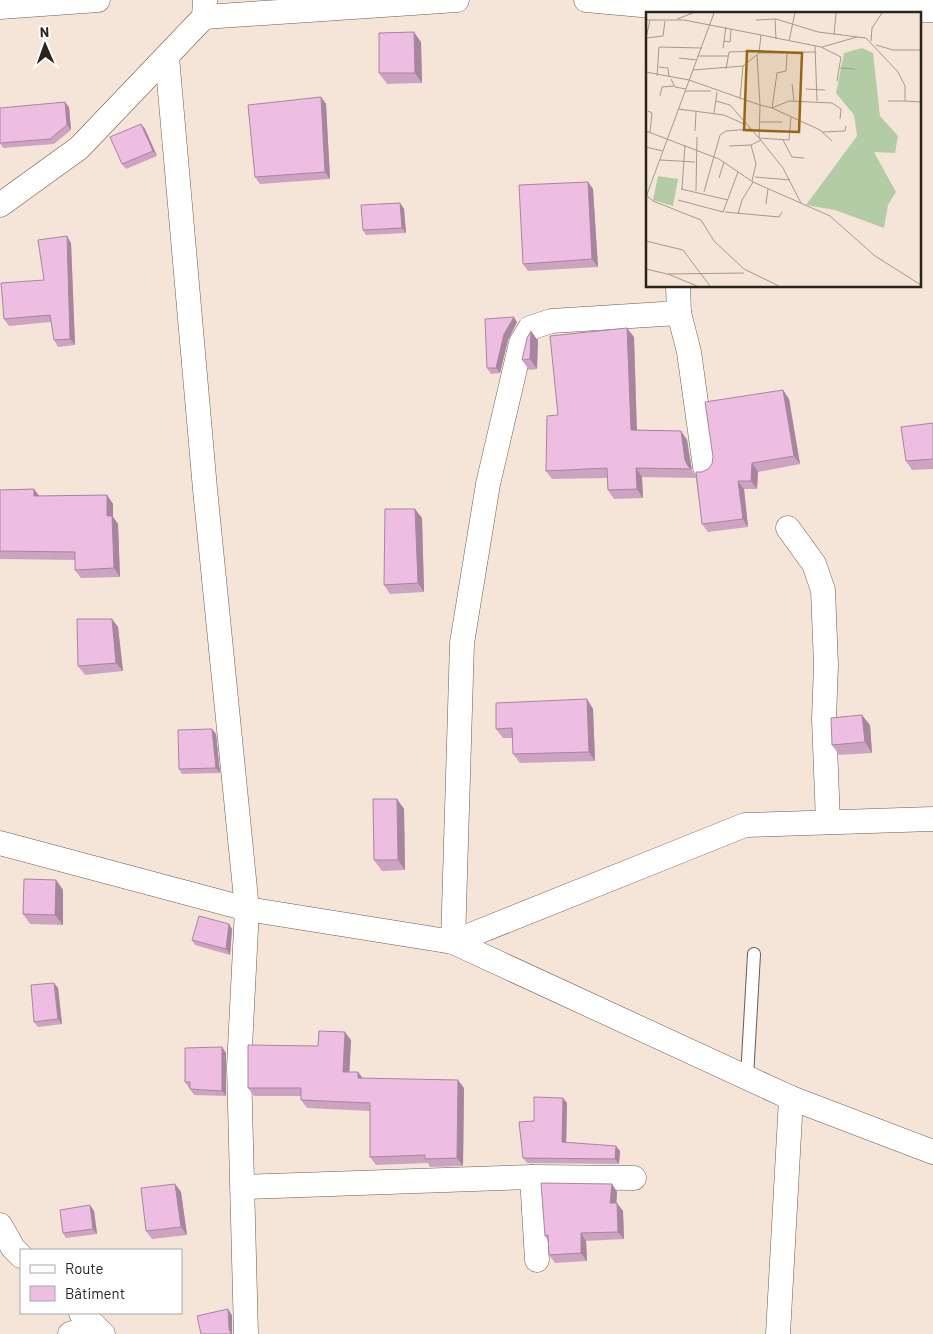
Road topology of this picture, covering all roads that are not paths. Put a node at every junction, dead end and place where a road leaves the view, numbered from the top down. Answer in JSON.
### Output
{"nodes":[{"id":1,"x":98,"y":0,"type":"edge"},
{"id":2,"x":457,"y":0,"type":"edge"},
{"id":3,"x":586,"y":0,"type":"edge"},
{"id":4,"x":0,"y":7,"type":"edge"},
{"id":5,"x":205,"y":8,"type":"edge"},
{"id":6,"x":933,"y":10,"type":"edge"},
{"id":7,"x":675,"y":11,"type":"edge"},
{"id":8,"x":834,"y":12,"type":"edge"},
{"id":9,"x":167,"y":57,"type":"junction"},
{"id":10,"x":0,"y":205,"type":"edge"},
{"id":11,"x":678,"y":288,"type":"edge"},
{"id":12,"x":679,"y":313,"type":"junction"},
{"id":13,"x":704,"y":467,"type":"dead end"},
{"id":14,"x":788,"y":528,"type":"dead end"},
{"id":15,"x":933,"y":819,"type":"edge"},
{"id":16,"x":828,"y":822,"type":"junction"},
{"id":17,"x":0,"y":843,"type":"edge"},
{"id":18,"x":247,"y":909,"type":"junction"},
{"id":19,"x":453,"y":942,"type":"junction"},
{"id":20,"x":754,"y":954,"type":"dead end"},
{"id":21,"x":747,"y":1077,"type":"junction"},
{"id":22,"x":791,"y":1098,"type":"junction"},
{"id":23,"x":933,"y":1152,"type":"edge"},
{"id":24,"x":532,"y":1177,"type":"junction"},
{"id":25,"x":634,"y":1178,"type":"dead end"},
{"id":26,"x":243,"y":1187,"type":"junction"},
{"id":27,"x":0,"y":1225,"type":"edge"},
{"id":28,"x":12,"y":1249,"type":"edge"},
{"id":29,"x":537,"y":1260,"type":"dead end"},
{"id":30,"x":93,"y":1324,"type":"edge"},
{"id":31,"x":70,"y":1334,"type":"edge"},
{"id":32,"x":246,"y":1334,"type":"edge"},
{"id":33,"x":778,"y":1334,"type":"edge"}],
"edges":[{"from":1,"to":4,"type":"street"},
{"from":2,"to":5,"type":"street"},
{"from":3,"to":7,"type":"street"},
{"from":5,"to":9,"type":"street"},
{"from":6,"to":8,"type":"street"},
{"from":7,"to":8,"type":"street"},
{"from":9,"to":10,"type":"street"},
{"from":9,"to":18,"type":"street"},
{"from":11,"to":12,"type":"street"},
{"from":12,"to":13,"type":"street"},
{"from":12,"to":19,"type":"street"},
{"from":14,"to":16,"type":"street"},
{"from":15,"to":16,"type":"street"},
{"from":16,"to":19,"type":"street"},
{"from":17,"to":18,"type":"street"},
{"from":18,"to":19,"type":"street"},
{"from":18,"to":26,"type":"street"},
{"from":19,"to":21,"type":"street"},
{"from":20,"to":21,"type":"lane"},
{"from":21,"to":22,"type":"street"},
{"from":22,"to":23,"type":"street"},
{"from":22,"to":33,"type":"street"},
{"from":24,"to":25,"type":"street"},
{"from":24,"to":26,"type":"street"},
{"from":24,"to":29,"type":"street"},
{"from":26,"to":32,"type":"street"},
{"from":27,"to":28,"type":"street"},
{"from":30,"to":31,"type":"street"}]}
